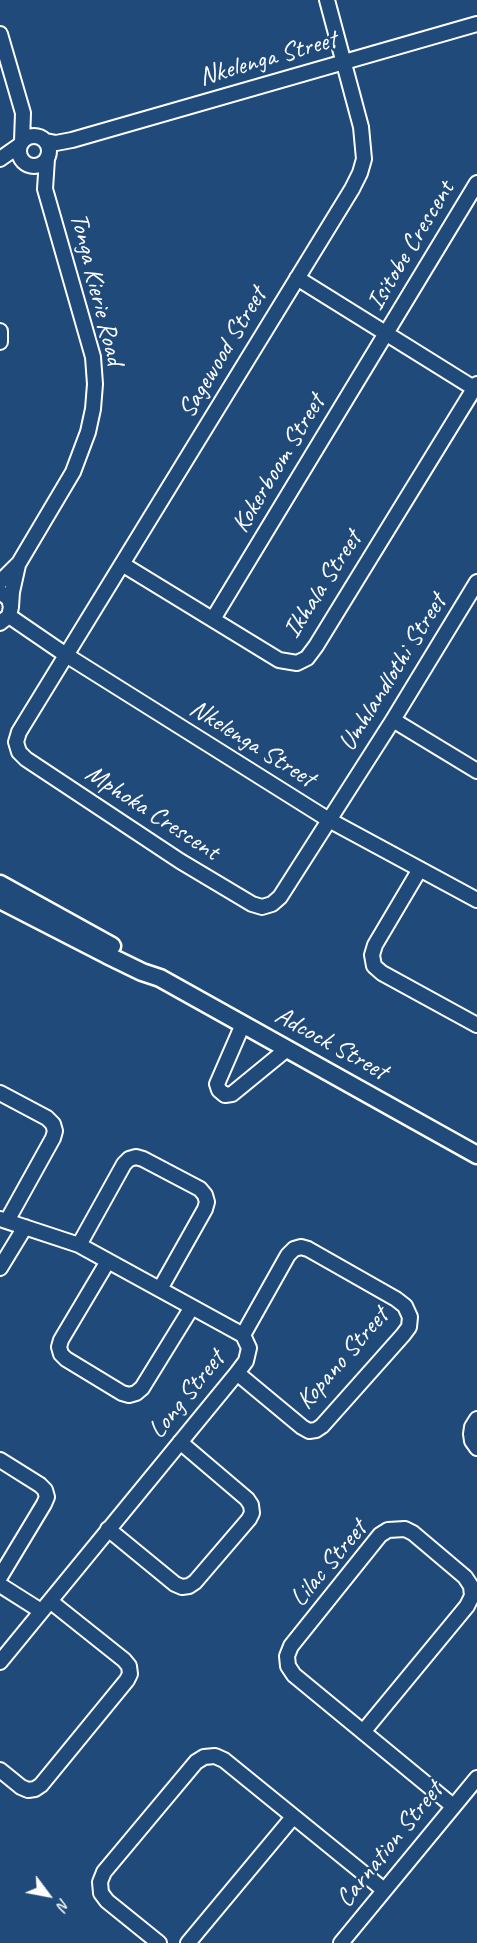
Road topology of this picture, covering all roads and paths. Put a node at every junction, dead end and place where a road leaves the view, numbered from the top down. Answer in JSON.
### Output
{"nodes":[{"id":1,"x":327,"y":0,"type":"edge"},
{"id":2,"x":477,"y":24,"type":"edge"},
{"id":3,"x":0,"y":34,"type":"edge"},
{"id":4,"x":344,"y":62,"type":"junction"},
{"id":5,"x":23,"y":113,"type":"junction"},
{"id":6,"x":45,"y":139,"type":"junction"},
{"id":7,"x":72,"y":140,"type":"junction"},
{"id":8,"x":21,"y":143,"type":"junction"},
{"id":9,"x":48,"y":158,"type":"junction"},
{"id":10,"x":0,"y":161,"type":"edge"},
{"id":11,"x":26,"y":163,"type":"junction"},
{"id":12,"x":477,"y":183,"type":"edge"},
{"id":13,"x":45,"y":189,"type":"junction"},
{"id":14,"x":297,"y":278,"type":"junction"},
{"id":15,"x":0,"y":331,"type":"edge"},
{"id":16,"x":386,"y":333,"type":"junction"},
{"id":17,"x":0,"y":342,"type":"edge"},
{"id":18,"x":476,"y":387,"type":"edge"},
{"id":19,"x":19,"y":562,"type":"junction"},
{"id":20,"x":122,"y":564,"type":"junction"},
{"id":21,"x":0,"y":582,"type":"edge"},
{"id":22,"x":477,"y":582,"type":"edge"},
{"id":23,"x":0,"y":592,"type":"edge"},
{"id":24,"x":7,"y":615,"type":"edge"},
{"id":25,"x":213,"y":619,"type":"junction"},
{"id":26,"x":66,"y":655,"type":"junction"},
{"id":27,"x":393,"y":720,"type":"junction"},
{"id":28,"x":477,"y":771,"type":"edge"},
{"id":29,"x":329,"y":820,"type":"junction"},
{"id":30,"x":420,"y":869,"type":"junction"},
{"id":31,"x":0,"y":884,"type":"edge"},
{"id":32,"x":0,"y":900,"type":"edge"},
{"id":33,"x":477,"y":900,"type":"edge"},
{"id":34,"x":160,"y":978,"type":"junction"},
{"id":35,"x":243,"y":1024,"type":"junction"},
{"id":36,"x":477,"y":1025,"type":"edge"},
{"id":37,"x":287,"y":1048,"type":"junction"},
{"id":38,"x":0,"y":1093,"type":"edge"},
{"id":39,"x":477,"y":1155,"type":"edge"},
{"id":40,"x":4,"y":1220,"type":"edge"},
{"id":41,"x":25,"y":1227,"type":"junction"},
{"id":42,"x":79,"y":1245,"type":"junction"},
{"id":43,"x":108,"y":1261,"type":"junction"},
{"id":44,"x":0,"y":1268,"type":"edge"},
{"id":45,"x":160,"y":1289,"type":"junction"},
{"id":46,"x":192,"y":1307,"type":"junction"},
{"id":47,"x":243,"y":1335,"type":"junction"},
{"id":48,"x":237,"y":1373,"type":"junction"},
{"id":49,"x":477,"y":1419,"type":"edge"},
{"id":50,"x":180,"y":1442,"type":"junction"},
{"id":51,"x":477,"y":1449,"type":"edge"},
{"id":52,"x":0,"y":1460,"type":"edge"},
{"id":53,"x":108,"y":1529,"type":"junction"},
{"id":54,"x":0,"y":1577,"type":"edge"},
{"id":55,"x":0,"y":1585,"type":"edge"},
{"id":56,"x":45,"y":1606,"type":"junction"},
{"id":57,"x":0,"y":1662,"type":"edge"},
{"id":58,"x":363,"y":1732,"type":"junction"},
{"id":59,"x":0,"y":1770,"type":"edge"},
{"id":60,"x":477,"y":1778,"type":"edge"},
{"id":61,"x":453,"y":1806,"type":"junction"},
{"id":62,"x":293,"y":1816,"type":"junction"},
{"id":63,"x":384,"y":1890,"type":"junction"},
{"id":64,"x":159,"y":1943,"type":"edge"},
{"id":65,"x":189,"y":1943,"type":"edge"},
{"id":66,"x":341,"y":1943,"type":"edge"}],
"edges":[{"from":1,"to":4,"type":"street","name":"Sagewood Street"},
{"from":2,"to":4,"type":"street","name":"Nkelenga Street"},
{"from":3,"to":5,"type":"street"},
{"from":4,"to":7,"type":"street","name":"Nkelenga Street"},
{"from":4,"to":14,"type":"street","name":"Sagewood Street"},
{"from":5,"to":6,"type":"street"},
{"from":5,"to":8,"type":"street"},
{"from":6,"to":7,"type":"street","name":"Nkelenga Street"},
{"from":6,"to":8,"type":"street"},
{"from":6,"to":9,"type":"street"},
{"from":7,"to":9,"type":"street","name":"Nkelenga Street"},
{"from":8,"to":10,"type":"street"},
{"from":8,"to":11,"type":"street"},
{"from":9,"to":11,"type":"street"},
{"from":9,"to":13,"type":"street","name":"Tonga Kierie Road"},
{"from":10,"to":11,"type":"street"},
{"from":11,"to":13,"type":"street","name":"Tonga Kierie Road"},
{"from":12,"to":16,"type":"street","name":"Isitobe Crescent"},
{"from":13,"to":19,"type":"street","name":"Tonga Kierie Road"},
{"from":14,"to":16,"type":"street"},
{"from":14,"to":20,"type":"street","name":"Sagewood Street"},
{"from":15,"to":17,"type":"street"},
{"from":16,"to":18,"type":"street"},
{"from":16,"to":25,"type":"street","name":"Kokerboom Street"},
{"from":18,"to":25,"type":"street","name":"Ikhala Street"},
{"from":19,"to":21,"type":"street","name":"Tonga Kierie Road"},
{"from":19,"to":24,"type":"street","name":"Tonga Kierie Road"},
{"from":20,"to":25,"type":"street","name":"Ikhala Street"},
{"from":20,"to":26,"type":"street","name":"Sagewood Street"},
{"from":22,"to":27,"type":"street","name":"Umhlandlothi Street"},
{"from":23,"to":24,"type":"street","name":"Nkelenga Street"},
{"from":24,"to":26,"type":"street","name":"Nkelenga Street"},
{"from":26,"to":29,"type":"street","name":"Nkelenga Street"},
{"from":26,"to":29,"type":"street","name":"Mphoka Crescent"},
{"from":27,"to":28,"type":"street"},
{"from":27,"to":29,"type":"street","name":"Umhlandlothi Street"},
{"from":29,"to":30,"type":"street","name":"Nkelenga Street"},
{"from":30,"to":33,"type":"street","name":"Nkelenga Street"},
{"from":30,"to":36,"type":"street"},
{"from":31,"to":34,"type":"main road","name":"Adcock Street"},
{"from":32,"to":34,"type":"main road","name":"Adcock Street"},
{"from":34,"to":35,"type":"main road","name":"Adcock Street"},
{"from":35,"to":37,"type":"main road","name":"Adcock Street"},
{"from":35,"to":37,"type":"street"},
{"from":37,"to":39,"type":"main road","name":"Adcock Street"},
{"from":38,"to":40,"type":"street"},
{"from":40,"to":41,"type":"street","name":"Long Street"},
{"from":41,"to":42,"type":"street","name":"Long Street"},
{"from":41,"to":44,"type":"street"},
{"from":42,"to":43,"type":"street","name":"Long Street"},
{"from":42,"to":45,"type":"street"},
{"from":43,"to":45,"type":"street","name":"Long Street"},
{"from":43,"to":46,"type":"street"},
{"from":45,"to":46,"type":"street","name":"Long Street"},
{"from":46,"to":47,"type":"street","name":"Long Street"},
{"from":47,"to":48,"type":"street","name":"Long Street"},
{"from":47,"to":48,"type":"street","name":"Kopano Street"},
{"from":48,"to":50,"type":"street","name":"Long Street"},
{"from":49,"to":51,"type":"street"},
{"from":50,"to":53,"type":"street","name":"Long Street"},
{"from":50,"to":53,"type":"street"},
{"from":52,"to":54,"type":"street"},
{"from":53,"to":56,"type":"street","name":"Long Street"},
{"from":55,"to":56,"type":"street"},
{"from":56,"to":57,"type":"street","name":"Long Street"},
{"from":56,"to":59,"type":"street"},
{"from":58,"to":58,"type":"street","name":"Lilac Street"},
{"from":58,"to":61,"type":"street","name":"Lilac Street"},
{"from":60,"to":61,"type":"street","name":"Carnation Street"},
{"from":61,"to":63,"type":"street","name":"Carnation Street"},
{"from":62,"to":63,"type":"street"},
{"from":62,"to":64,"type":"street"},
{"from":62,"to":65,"type":"street"},
{"from":63,"to":66,"type":"street","name":"Carnation Street"}]}
